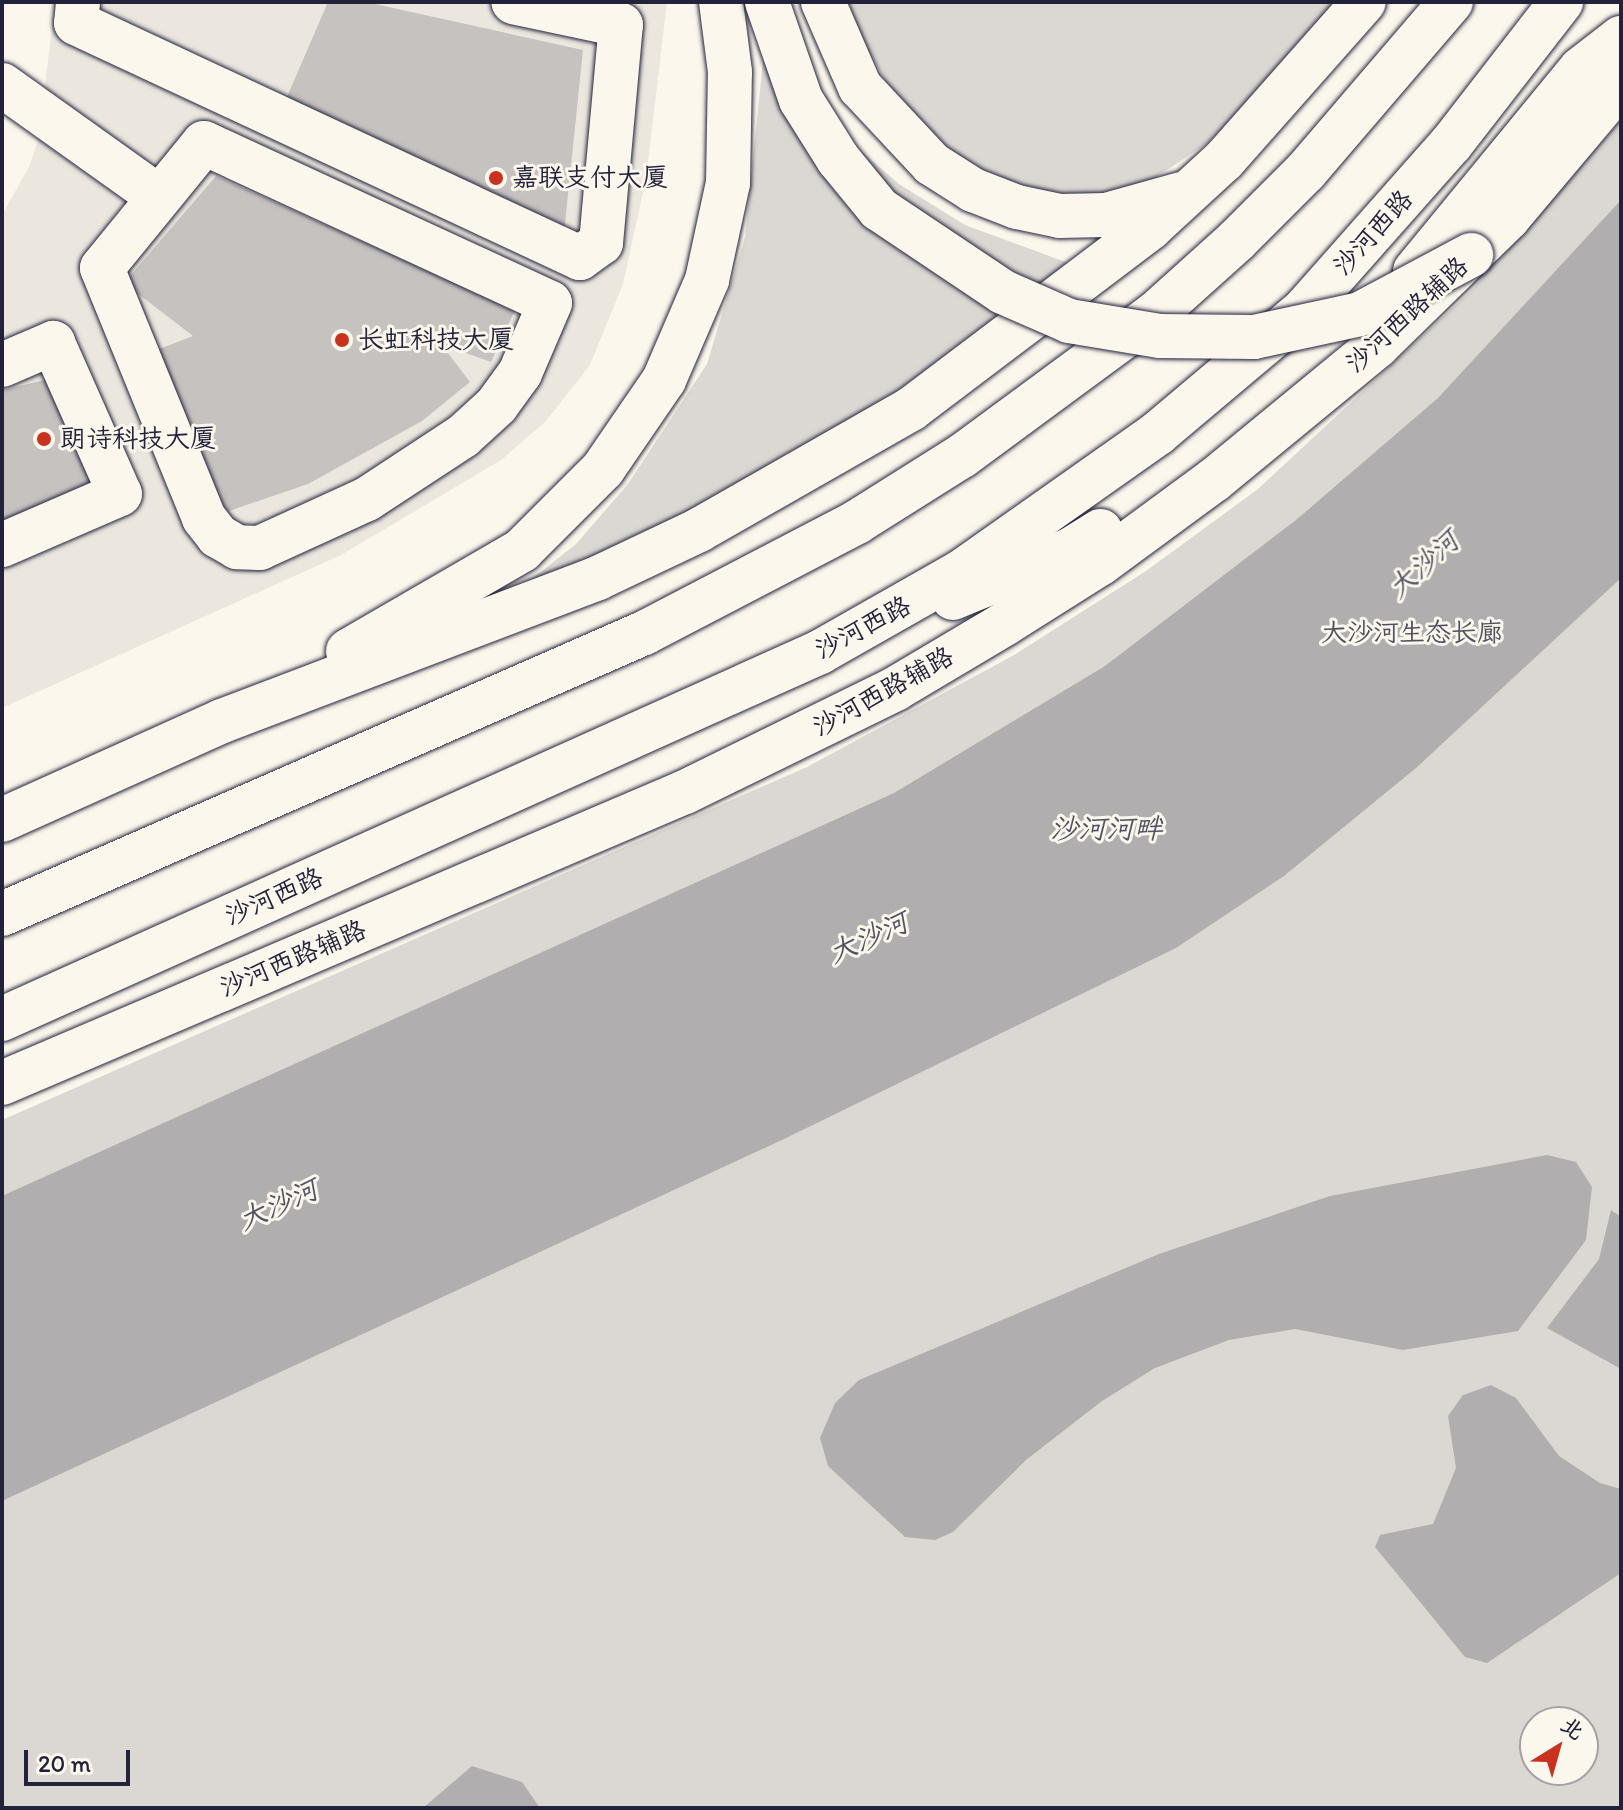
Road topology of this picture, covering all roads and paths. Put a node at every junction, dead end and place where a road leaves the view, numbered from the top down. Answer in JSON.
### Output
{"nodes":[{"id":1,"x":78,"y":2,"type":"edge"},
{"id":2,"x":513,"y":2,"type":"edge"},
{"id":3,"x":721,"y":2,"type":"edge"},
{"id":4,"x":767,"y":2,"type":"edge"},
{"id":5,"x":823,"y":2,"type":"edge"},
{"id":6,"x":1364,"y":2,"type":"edge"},
{"id":7,"x":1451,"y":2,"type":"edge"},
{"id":8,"x":1561,"y":2,"type":"edge"},
{"id":9,"x":1621,"y":38,"type":"edge"},
{"id":10,"x":1621,"y":84,"type":"edge"},
{"id":11,"x":2,"y":85,"type":"edge"},
{"id":12,"x":1191,"y":190,"type":"junction"},
{"id":13,"x":159,"y":197,"type":"junction"},
{"id":14,"x":1471,"y":255,"type":"junction"},
{"id":15,"x":2,"y":365,"type":"edge"},
{"id":16,"x":2,"y":545,"type":"edge"},
{"id":17,"x":889,"y":616,"type":"junction"},
{"id":18,"x":222,"y":721,"type":"junction"},
{"id":19,"x":2,"y":820,"type":"edge"},
{"id":20,"x":2,"y":914,"type":"edge"},
{"id":21,"x":2,"y":1019,"type":"edge"},
{"id":22,"x":2,"y":1083,"type":"edge"}],
"edges":[{"from":1,"to":2,"type":"main road"},
{"from":3,"to":18,"type":"main road"},
{"from":4,"to":14,"type":"main road","bridge":true},
{"from":5,"to":12,"type":"main road"},
{"from":6,"to":12,"type":"main road"},
{"from":7,"to":20,"type":"main road"},
{"from":8,"to":17,"type":"main road","name":"沙河西路"},
{"from":9,"to":17,"type":"main road"},
{"from":10,"to":14,"type":"main road","name":"沙河西路辅路"},
{"from":11,"to":13,"type":"main road"},
{"from":12,"to":18,"type":"main road"},
{"from":13,"to":13,"type":"main road"},
{"from":14,"to":22,"type":"main road","name":"沙河西路辅路","bridge":true},
{"from":15,"to":16,"type":"main road"},
{"from":17,"to":21,"type":"main road","name":"沙河西路"},
{"from":18,"to":19,"type":"main road"}]}
